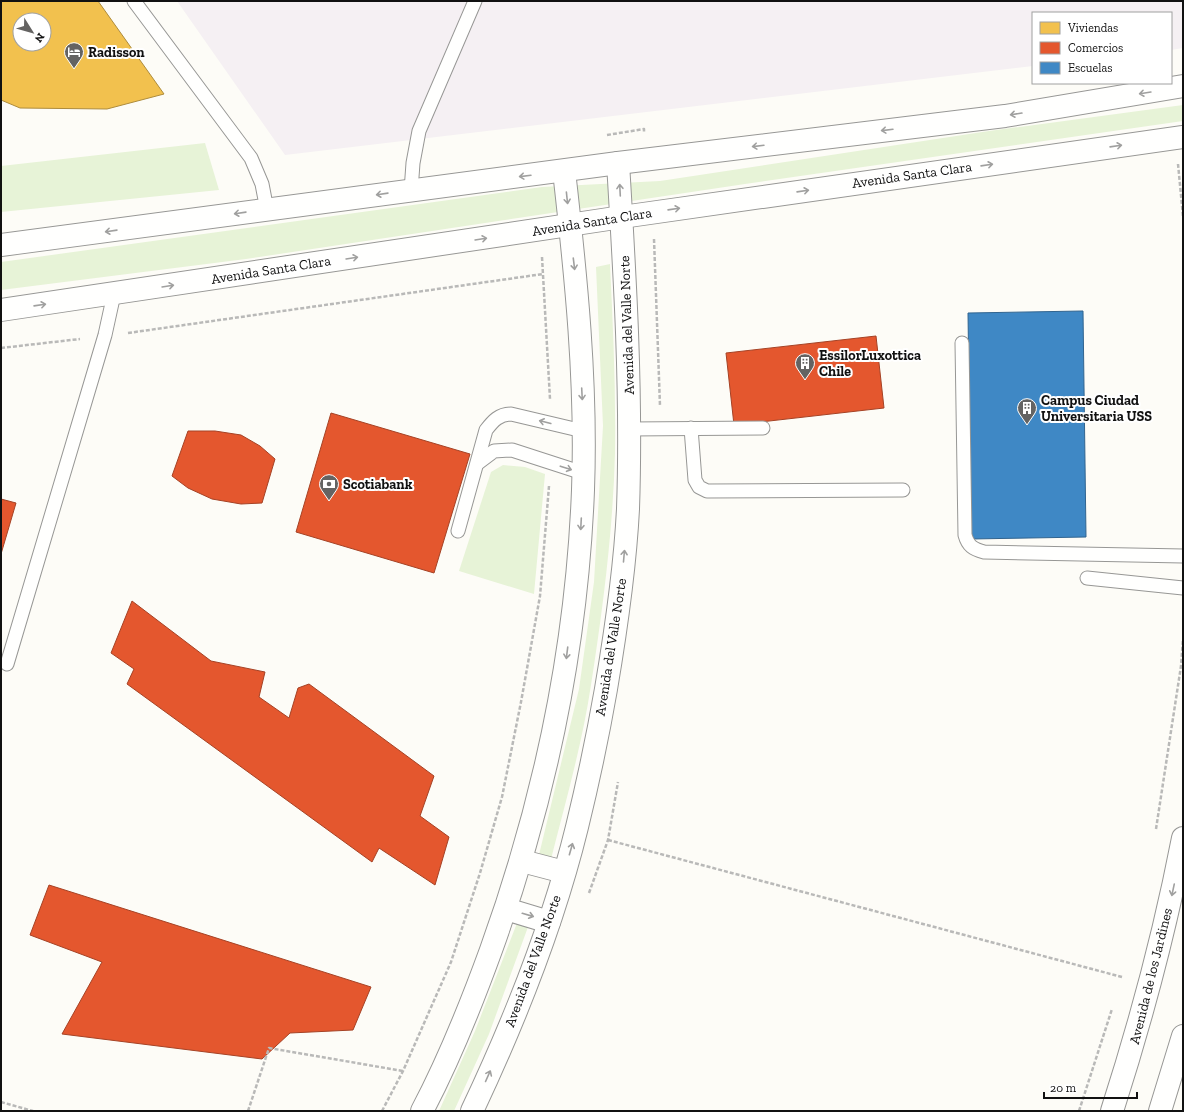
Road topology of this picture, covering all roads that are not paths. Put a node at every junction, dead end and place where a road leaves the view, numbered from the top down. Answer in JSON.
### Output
{"nodes":[{"id":1,"x":134,"y":1,"type":"edge"},
{"id":2,"x":475,"y":1,"type":"edge"},
{"id":3,"x":1183,"y":86,"type":"edge"},
{"id":4,"x":1180,"y":138,"type":"edge"},
{"id":5,"x":618,"y":163,"type":"junction"},
{"id":6,"x":564,"y":171,"type":"junction"},
{"id":7,"x":411,"y":191,"type":"junction"},
{"id":8,"x":268,"y":210,"type":"junction"},
{"id":9,"x":622,"y":217,"type":"junction"},
{"id":10,"x":570,"y":225,"type":"junction"},
{"id":11,"x":1,"y":245,"type":"edge"},
{"id":12,"x":114,"y":294,"type":"junction"},
{"id":13,"x":1,"y":310,"type":"edge"},
{"id":14,"x":962,"y":343,"type":"dead end"},
{"id":15,"x":692,"y":428,"type":"junction"},
{"id":16,"x":762,"y":428,"type":"dead end"},
{"id":17,"x":629,"y":429,"type":"junction"},
{"id":18,"x":583,"y":431,"type":"junction"},
{"id":19,"x":478,"y":463,"type":"junction"},
{"id":20,"x":583,"y":473,"type":"junction"},
{"id":21,"x":903,"y":490,"type":"dead end"},
{"id":22,"x":458,"y":531,"type":"dead end"},
{"id":23,"x":1183,"y":556,"type":"edge"},
{"id":24,"x":1087,"y":578,"type":"dead end"},
{"id":25,"x":1183,"y":588,"type":"edge"},
{"id":26,"x":7,"y":664,"type":"dead end"},
{"id":27,"x":1183,"y":838,"type":"edge"},
{"id":28,"x":522,"y":861,"type":"junction"},
{"id":29,"x":564,"y":872,"type":"junction"},
{"id":30,"x":506,"y":910,"type":"junction"},
{"id":31,"x":549,"y":922,"type":"junction"},
{"id":32,"x":1183,"y":1036,"type":"edge"},
{"id":33,"x":422,"y":1111,"type":"edge"},
{"id":34,"x":472,"y":1111,"type":"edge"},
{"id":35,"x":1112,"y":1111,"type":"edge"},
{"id":36,"x":1160,"y":1111,"type":"edge"}],
"edges":[{"from":1,"to":8,"type":"lane"},
{"from":2,"to":7,"type":"lane"},
{"from":3,"to":5,"type":"street","one_way":true},
{"from":9,"to":4,"type":"street","name":"Avenida Santa Clara","one_way":true},
{"from":5,"to":6,"type":"street"},
{"from":9,"to":5,"type":"street","name":"Avenida del Valle Norte","one_way":true},
{"from":6,"to":7,"type":"street","one_way":true},
{"from":6,"to":10,"type":"street","one_way":true},
{"from":7,"to":8,"type":"street","one_way":true},
{"from":8,"to":11,"type":"street","one_way":true},
{"from":9,"to":10,"type":"street","name":"Avenida Santa Clara"},
{"from":9,"to":17,"type":"street","name":"Avenida del Valle Norte"},
{"from":12,"to":10,"type":"street","name":"Avenida Santa Clara","one_way":true},
{"from":10,"to":18,"type":"street","one_way":true},
{"from":13,"to":12,"type":"street","name":"Avenida Santa Clara","one_way":true},
{"from":12,"to":26,"type":"lane"},
{"from":14,"to":23,"type":"lane"},
{"from":15,"to":16,"type":"lane"},
{"from":15,"to":17,"type":"lane"},
{"from":15,"to":21,"type":"lane"},
{"from":29,"to":17,"type":"street","name":"Avenida del Valle Norte","one_way":true},
{"from":18,"to":19,"type":"lane","one_way":true},
{"from":18,"to":20,"type":"street"},
{"from":19,"to":20,"type":"lane","one_way":true},
{"from":19,"to":22,"type":"lane"},
{"from":20,"to":28,"type":"street","one_way":true},
{"from":24,"to":25,"type":"lane"},
{"from":27,"to":35,"type":"street","name":"Avenida de los Jardines","one_way":true},
{"from":28,"to":29,"type":"street"},
{"from":28,"to":30,"type":"street"},
{"from":29,"to":31,"type":"street","name":"Avenida del Valle Norte"},
{"from":30,"to":31,"type":"street","one_way":true},
{"from":30,"to":33,"type":"street"},
{"from":34,"to":31,"type":"street","name":"Avenida del Valle Norte","one_way":true},
{"from":32,"to":36,"type":"street"}]}
